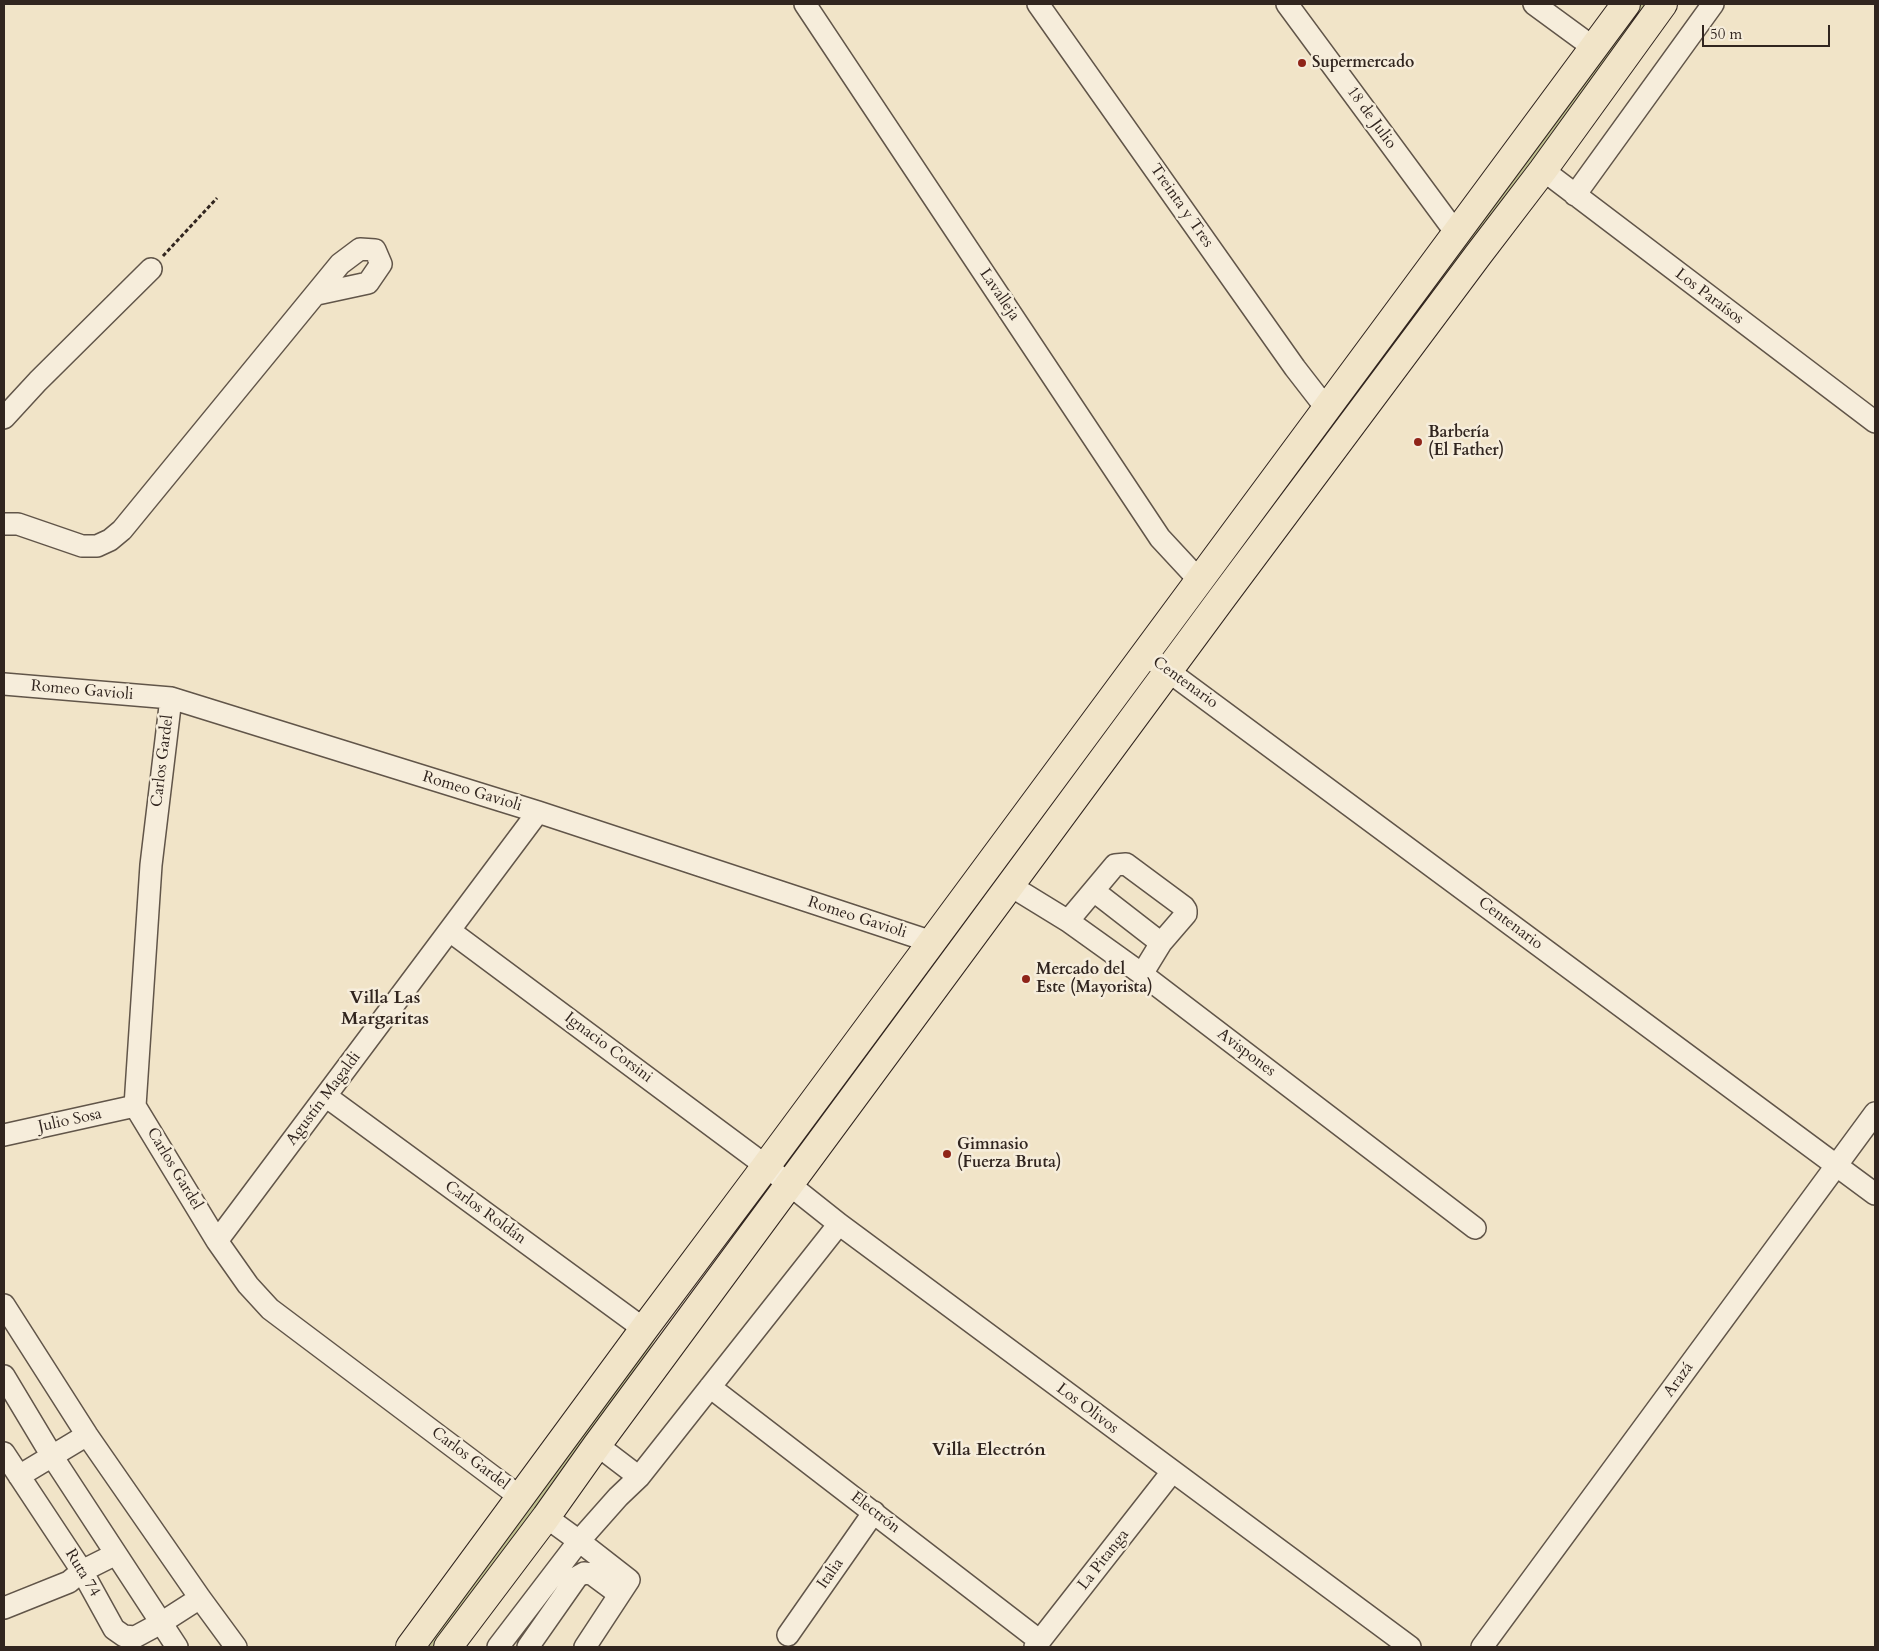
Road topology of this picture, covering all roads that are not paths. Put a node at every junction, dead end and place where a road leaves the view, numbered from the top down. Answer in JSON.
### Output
{"nodes":[{"id":1,"x":805,"y":4,"type":"edge"},
{"id":2,"x":1038,"y":4,"type":"edge"},
{"id":3,"x":1287,"y":4,"type":"edge"},
{"id":4,"x":1534,"y":4,"type":"edge"},
{"id":5,"x":1626,"y":4,"type":"edge"},
{"id":6,"x":1664,"y":4,"type":"edge"},
{"id":7,"x":1713,"y":4,"type":"edge"},
{"id":8,"x":1594,"y":48,"type":"junction"},
{"id":9,"x":1543,"y":170,"type":"junction"},
{"id":10,"x":1575,"y":195,"type":"junction"},
{"id":11,"x":1456,"y":233,"type":"junction"},
{"id":12,"x":151,"y":269,"type":"road end"},
{"id":13,"x":317,"y":294,"type":"dead end"},
{"id":14,"x":1326,"y":408,"type":"junction"},
{"id":15,"x":4,"y":418,"type":"edge"},
{"id":16,"x":1875,"y":422,"type":"edge"},
{"id":17,"x":4,"y":524,"type":"edge"},
{"id":18,"x":1199,"y":580,"type":"junction"},
{"id":19,"x":1145,"y":654,"type":"junction"},
{"id":20,"x":1169,"y":671,"type":"junction"},
{"id":21,"x":4,"y":684,"type":"edge"},
{"id":22,"x":171,"y":698,"type":"junction"},
{"id":23,"x":538,"y":812,"type":"junction"},
{"id":24,"x":1011,"y":886,"type":"junction"},
{"id":25,"x":1094,"y":891,"type":"junction"},
{"id":26,"x":1068,"y":921,"type":"junction"},
{"id":27,"x":450,"y":931,"type":"junction"},
{"id":28,"x":932,"y":942,"type":"junction"},
{"id":29,"x":1161,"y":943,"type":"junction"},
{"id":30,"x":1142,"y":974,"type":"junction"},
{"id":31,"x":326,"y":1097,"type":"junction"},
{"id":32,"x":136,"y":1106,"type":"junction"},
{"id":33,"x":1875,"y":1114,"type":"edge"},
{"id":34,"x":4,"y":1135,"type":"edge"},
{"id":35,"x":766,"y":1166,"type":"junction"},
{"id":36,"x":1836,"y":1166,"type":"junction"},
{"id":37,"x":788,"y":1185,"type":"junction"},
{"id":38,"x":1875,"y":1194,"type":"edge"},
{"id":39,"x":839,"y":1224,"type":"junction"},
{"id":40,"x":1475,"y":1228,"type":"dead end"},
{"id":41,"x":217,"y":1241,"type":"junction"},
{"id":42,"x":4,"y":1305,"type":"edge"},
{"id":43,"x":644,"y":1329,"type":"junction"},
{"id":44,"x":4,"y":1376,"type":"edge"},
{"id":45,"x":710,"y":1387,"type":"junction"},
{"id":46,"x":88,"y":1435,"type":"junction"},
{"id":47,"x":597,"y":1445,"type":"junction"},
{"id":48,"x":4,"y":1453,"type":"edge"},
{"id":49,"x":52,"y":1456,"type":"junction"},
{"id":50,"x":1172,"y":1472,"type":"junction"},
{"id":51,"x":19,"y":1476,"type":"junction"},
{"id":52,"x":639,"y":1477,"type":"junction"},
{"id":53,"x":520,"y":1497,"type":"junction"},
{"id":54,"x":874,"y":1512,"type":"junction"},
{"id":55,"x":546,"y":1517,"type":"junction"},
{"id":56,"x":579,"y":1541,"type":"junction"},
{"id":57,"x":116,"y":1554,"type":"junction"},
{"id":58,"x":82,"y":1571,"type":"junction"},
{"id":59,"x":619,"y":1594,"type":"junction"},
{"id":60,"x":200,"y":1598,"type":"junction"},
{"id":61,"x":4,"y":1608,"type":"edge"},
{"id":62,"x":161,"y":1623,"type":"junction"},
{"id":63,"x":788,"y":1636,"type":"dead end"},
{"id":64,"x":1038,"y":1644,"type":"edge"},
{"id":65,"x":177,"y":1647,"type":"edge"},
{"id":66,"x":236,"y":1647,"type":"edge"},
{"id":67,"x":410,"y":1647,"type":"edge"},
{"id":68,"x":448,"y":1647,"type":"edge"},
{"id":69,"x":498,"y":1647,"type":"edge"},
{"id":70,"x":528,"y":1647,"type":"edge"},
{"id":71,"x":585,"y":1647,"type":"edge"},
{"id":72,"x":1410,"y":1647,"type":"edge"},
{"id":73,"x":1482,"y":1647,"type":"edge"}],
"edges":[{"from":1,"to":18,"type":"street","name":"Lavalleja"},
{"from":2,"to":14,"type":"street","name":"Treinta y Tres"},
{"from":3,"to":11,"type":"street","name":"18 de Julio"},
{"from":4,"to":8,"type":"street"},
{"from":5,"to":8,"type":"highway"},
{"from":6,"to":9,"type":"highway"},
{"from":7,"to":10,"type":"street"},
{"from":8,"to":11,"type":"highway"},
{"from":9,"to":10,"type":"street","name":"Los Paraísos"},
{"from":9,"to":20,"type":"highway"},
{"from":10,"to":16,"type":"street","name":"Los Paraísos"},
{"from":11,"to":14,"type":"highway"},
{"from":12,"to":15,"type":"street"},
{"from":13,"to":17,"type":"street"},
{"from":14,"to":18,"type":"highway"},
{"from":18,"to":19,"type":"highway"},
{"from":19,"to":20,"type":"street","name":"Centenario"},
{"from":19,"to":28,"type":"highway"},
{"from":20,"to":24,"type":"highway"},
{"from":20,"to":36,"type":"street","name":"Centenario"},
{"from":21,"to":22,"type":"street","name":"Romeo Gavioli"},
{"from":22,"to":23,"type":"street","name":"Romeo Gavioli"},
{"from":22,"to":32,"type":"street","name":"Carlos Gardel"},
{"from":23,"to":27,"type":"street","name":"Agustín Magaldi"},
{"from":23,"to":28,"type":"street","name":"Romeo Gavioli"},
{"from":24,"to":26,"type":"street","name":"Avispones"},
{"from":24,"to":37,"type":"highway"},
{"from":25,"to":26,"type":"street"},
{"from":25,"to":29,"type":"street"},
{"from":25,"to":29,"type":"street"},
{"from":26,"to":30,"type":"street","name":"Avispones"},
{"from":27,"to":31,"type":"street","name":"Agustín Magaldi"},
{"from":27,"to":35,"type":"street","name":"Ignacio Corsini"},
{"from":28,"to":35,"type":"highway"},
{"from":29,"to":30,"type":"street"},
{"from":30,"to":40,"type":"street","name":"Avispones"},
{"from":31,"to":41,"type":"street","name":"Agustín Magaldi"},
{"from":31,"to":43,"type":"street","name":"Carlos Roldán"},
{"from":32,"to":34,"type":"street","name":"Julio Sosa"},
{"from":32,"to":41,"type":"street","name":"Carlos Gardel"},
{"from":33,"to":36,"type":"street","name":"Arazá"},
{"from":35,"to":37,"type":"street","name":"Los Olivos"},
{"from":35,"to":43,"type":"highway"},
{"from":36,"to":38,"type":"street","name":"Centenario"},
{"from":36,"to":73,"type":"street","name":"Arazá"},
{"from":37,"to":39,"type":"street","name":"Los Olivos"},
{"from":37,"to":47,"type":"highway"},
{"from":39,"to":45,"type":"street"},
{"from":39,"to":50,"type":"street","name":"Los Olivos"},
{"from":41,"to":53,"type":"street","name":"Carlos Gardel"},
{"from":42,"to":46,"type":"street"},
{"from":43,"to":53,"type":"highway"},
{"from":44,"to":49,"type":"street"},
{"from":45,"to":52,"type":"street"},
{"from":45,"to":54,"type":"street","name":"Electrón"},
{"from":46,"to":49,"type":"street"},
{"from":46,"to":60,"type":"street"},
{"from":47,"to":52,"type":"street"},
{"from":47,"to":55,"type":"highway"},
{"from":48,"to":51,"type":"street","name":"Ruta 74"},
{"from":49,"to":51,"type":"street"},
{"from":49,"to":57,"type":"street"},
{"from":50,"to":64,"type":"street","name":"La Pitanga"},
{"from":50,"to":72,"type":"street","name":"Los Olivos"},
{"from":51,"to":58,"type":"street","name":"Ruta 74"},
{"from":52,"to":56,"type":"street"},
{"from":53,"to":67,"type":"highway"},
{"from":54,"to":63,"type":"street","name":"Italia"},
{"from":54,"to":64,"type":"street","name":"Electrón"},
{"from":55,"to":56,"type":"street"},
{"from":55,"to":68,"type":"highway"},
{"from":56,"to":59,"type":"street"},
{"from":56,"to":69,"type":"street"},
{"from":57,"to":58,"type":"street"},
{"from":57,"to":62,"type":"street"},
{"from":58,"to":61,"type":"street"},
{"from":58,"to":62,"type":"street","name":"Ruta 74"},
{"from":59,"to":70,"type":"street"},
{"from":59,"to":71,"type":"street"},
{"from":60,"to":62,"type":"street","name":"Ruta 74"},
{"from":60,"to":66,"type":"street"},
{"from":62,"to":65,"type":"street"}]}
